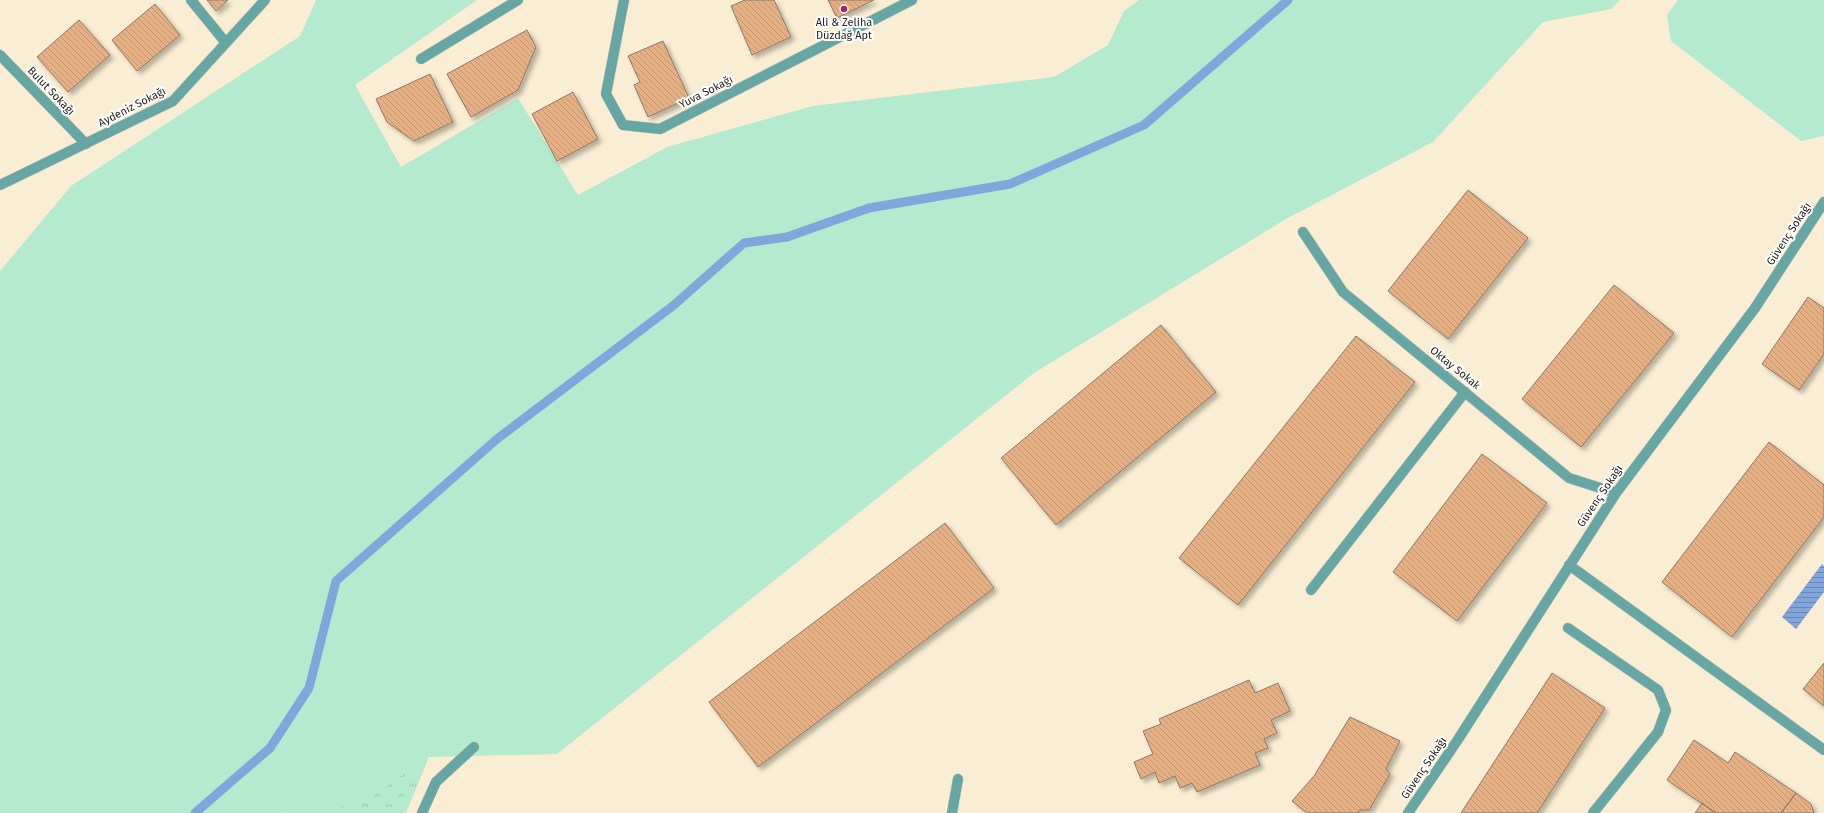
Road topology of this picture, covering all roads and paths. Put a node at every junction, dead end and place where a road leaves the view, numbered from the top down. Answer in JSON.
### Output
{"nodes":[{"id":1,"x":190,"y":0,"type":"edge"},
{"id":2,"x":265,"y":0,"type":"edge"},
{"id":3,"x":518,"y":0,"type":"edge"},
{"id":4,"x":624,"y":0,"type":"edge"},
{"id":5,"x":912,"y":0,"type":"edge"},
{"id":6,"x":226,"y":44,"type":"junction"},
{"id":7,"x":0,"y":55,"type":"edge"},
{"id":8,"x":422,"y":59,"type":"dead end"},
{"id":9,"x":86,"y":144,"type":"junction"},
{"id":10,"x":0,"y":185,"type":"edge"},
{"id":11,"x":1824,"y":202,"type":"edge"},
{"id":12,"x":1303,"y":232,"type":"dead end"},
{"id":13,"x":1465,"y":392,"type":"junction"},
{"id":14,"x":1616,"y":493,"type":"junction"},
{"id":15,"x":1569,"y":565,"type":"junction"},
{"id":16,"x":1311,"y":590,"type":"dead end"},
{"id":17,"x":1568,"y":628,"type":"dead end"},
{"id":18,"x":474,"y":747,"type":"dead end"},
{"id":19,"x":1824,"y":750,"type":"edge"},
{"id":20,"x":958,"y":779,"type":"dead end"},
{"id":21,"x":422,"y":813,"type":"edge"},
{"id":22,"x":952,"y":813,"type":"edge"},
{"id":23,"x":1408,"y":813,"type":"edge"},
{"id":24,"x":1593,"y":813,"type":"edge"}],
"edges":[{"from":1,"to":6,"type":"street"},
{"from":2,"to":6,"type":"street","name":"Aydeniz Sokağı"},
{"from":3,"to":8,"type":"street"},
{"from":4,"to":5,"type":"street","name":"Yuva Sokağı"},
{"from":6,"to":9,"type":"street","name":"Aydeniz Sokağı"},
{"from":7,"to":9,"type":"street","name":"Bulut Sokağı"},
{"from":9,"to":10,"type":"street","name":"Aydeniz Sokağı"},
{"from":11,"to":14,"type":"street","name":"Güvenç Sokağı"},
{"from":12,"to":13,"type":"street","name":"Oktay Sokak"},
{"from":13,"to":14,"type":"street","name":"Oktay Sokak"},
{"from":13,"to":16,"type":"street"},
{"from":14,"to":15,"type":"street","name":"Güvenç Sokağı"},
{"from":15,"to":19,"type":"street"},
{"from":15,"to":23,"type":"street","name":"Güvenç Sokağı"},
{"from":17,"to":24,"type":"street"},
{"from":18,"to":21,"type":"street"},
{"from":20,"to":22,"type":"street"}]}
